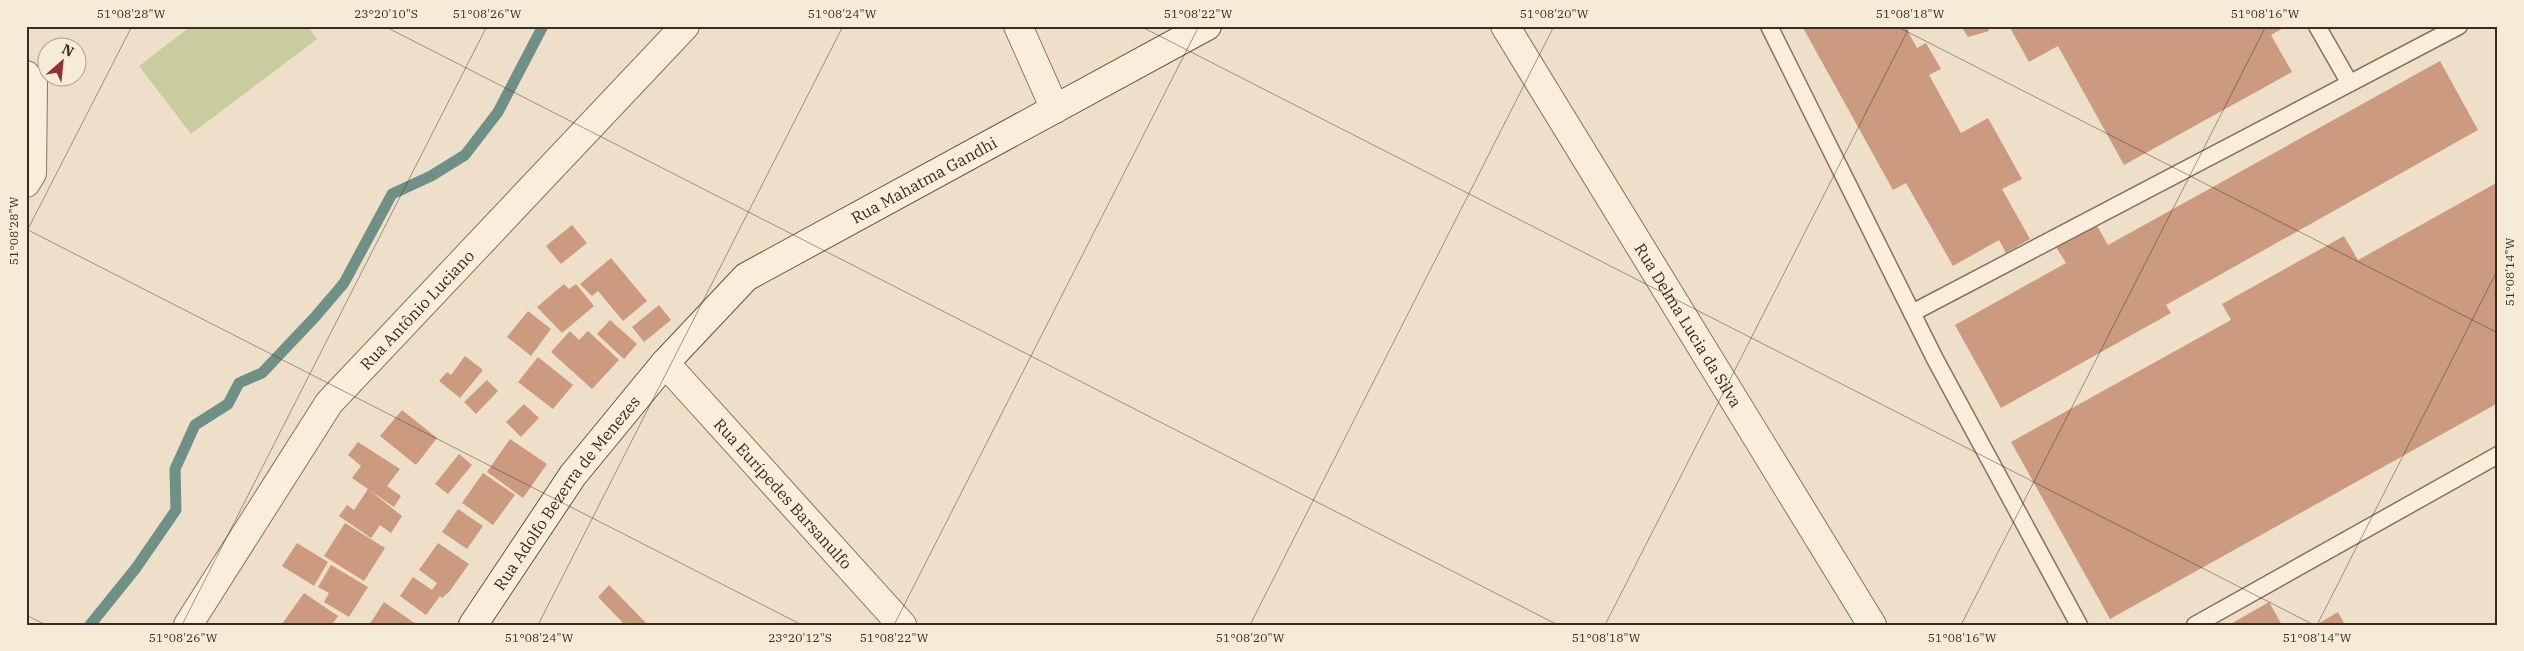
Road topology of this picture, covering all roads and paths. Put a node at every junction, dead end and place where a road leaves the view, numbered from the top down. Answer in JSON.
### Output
{"nodes":[{"id":1,"x":685,"y":26,"type":"edge"},
{"id":2,"x":1018,"y":26,"type":"edge"},
{"id":3,"x":1207,"y":26,"type":"edge"},
{"id":4,"x":1505,"y":26,"type":"edge"},
{"id":5,"x":1769,"y":26,"type":"edge"},
{"id":6,"x":2317,"y":26,"type":"edge"},
{"id":7,"x":2459,"y":26,"type":"edge"},
{"id":8,"x":26,"y":75,"type":"edge"},
{"id":9,"x":2349,"y":82,"type":"junction"},
{"id":10,"x":1055,"y":109,"type":"junction"},
{"id":11,"x":26,"y":182,"type":"edge"},
{"id":12,"x":1912,"y":312,"type":"junction"},
{"id":13,"x":665,"y":363,"type":"junction"},
{"id":14,"x":2498,"y":455,"type":"edge"},
{"id":15,"x":188,"y":625,"type":"edge"},
{"id":16,"x":473,"y":625,"type":"edge"},
{"id":17,"x":902,"y":625,"type":"edge"},
{"id":18,"x":1872,"y":625,"type":"edge"},
{"id":19,"x":2079,"y":625,"type":"edge"},
{"id":20,"x":2195,"y":625,"type":"edge"}],
"edges":[{"from":1,"to":15,"type":"street","name":"Rua Antônio Luciano"},
{"from":2,"to":10,"type":"street"},
{"from":3,"to":10,"type":"street","name":"Rua Mahatma Gandhi"},
{"from":4,"to":18,"type":"street","name":"Rua Delma Lucia da Silva"},
{"from":5,"to":12,"type":"lane"},
{"from":6,"to":9,"type":"lane"},
{"from":7,"to":9,"type":"lane"},
{"from":8,"to":11,"type":"street"},
{"from":9,"to":12,"type":"lane"},
{"from":10,"to":13,"type":"street","name":"Rua Mahatma Gandhi"},
{"from":12,"to":19,"type":"lane"},
{"from":13,"to":16,"type":"street","name":"Rua Adolfo Bezerra de Menezes"},
{"from":13,"to":17,"type":"street","name":"Rua Eurípedes Barsanulfo"},
{"from":14,"to":20,"type":"lane"}]}
